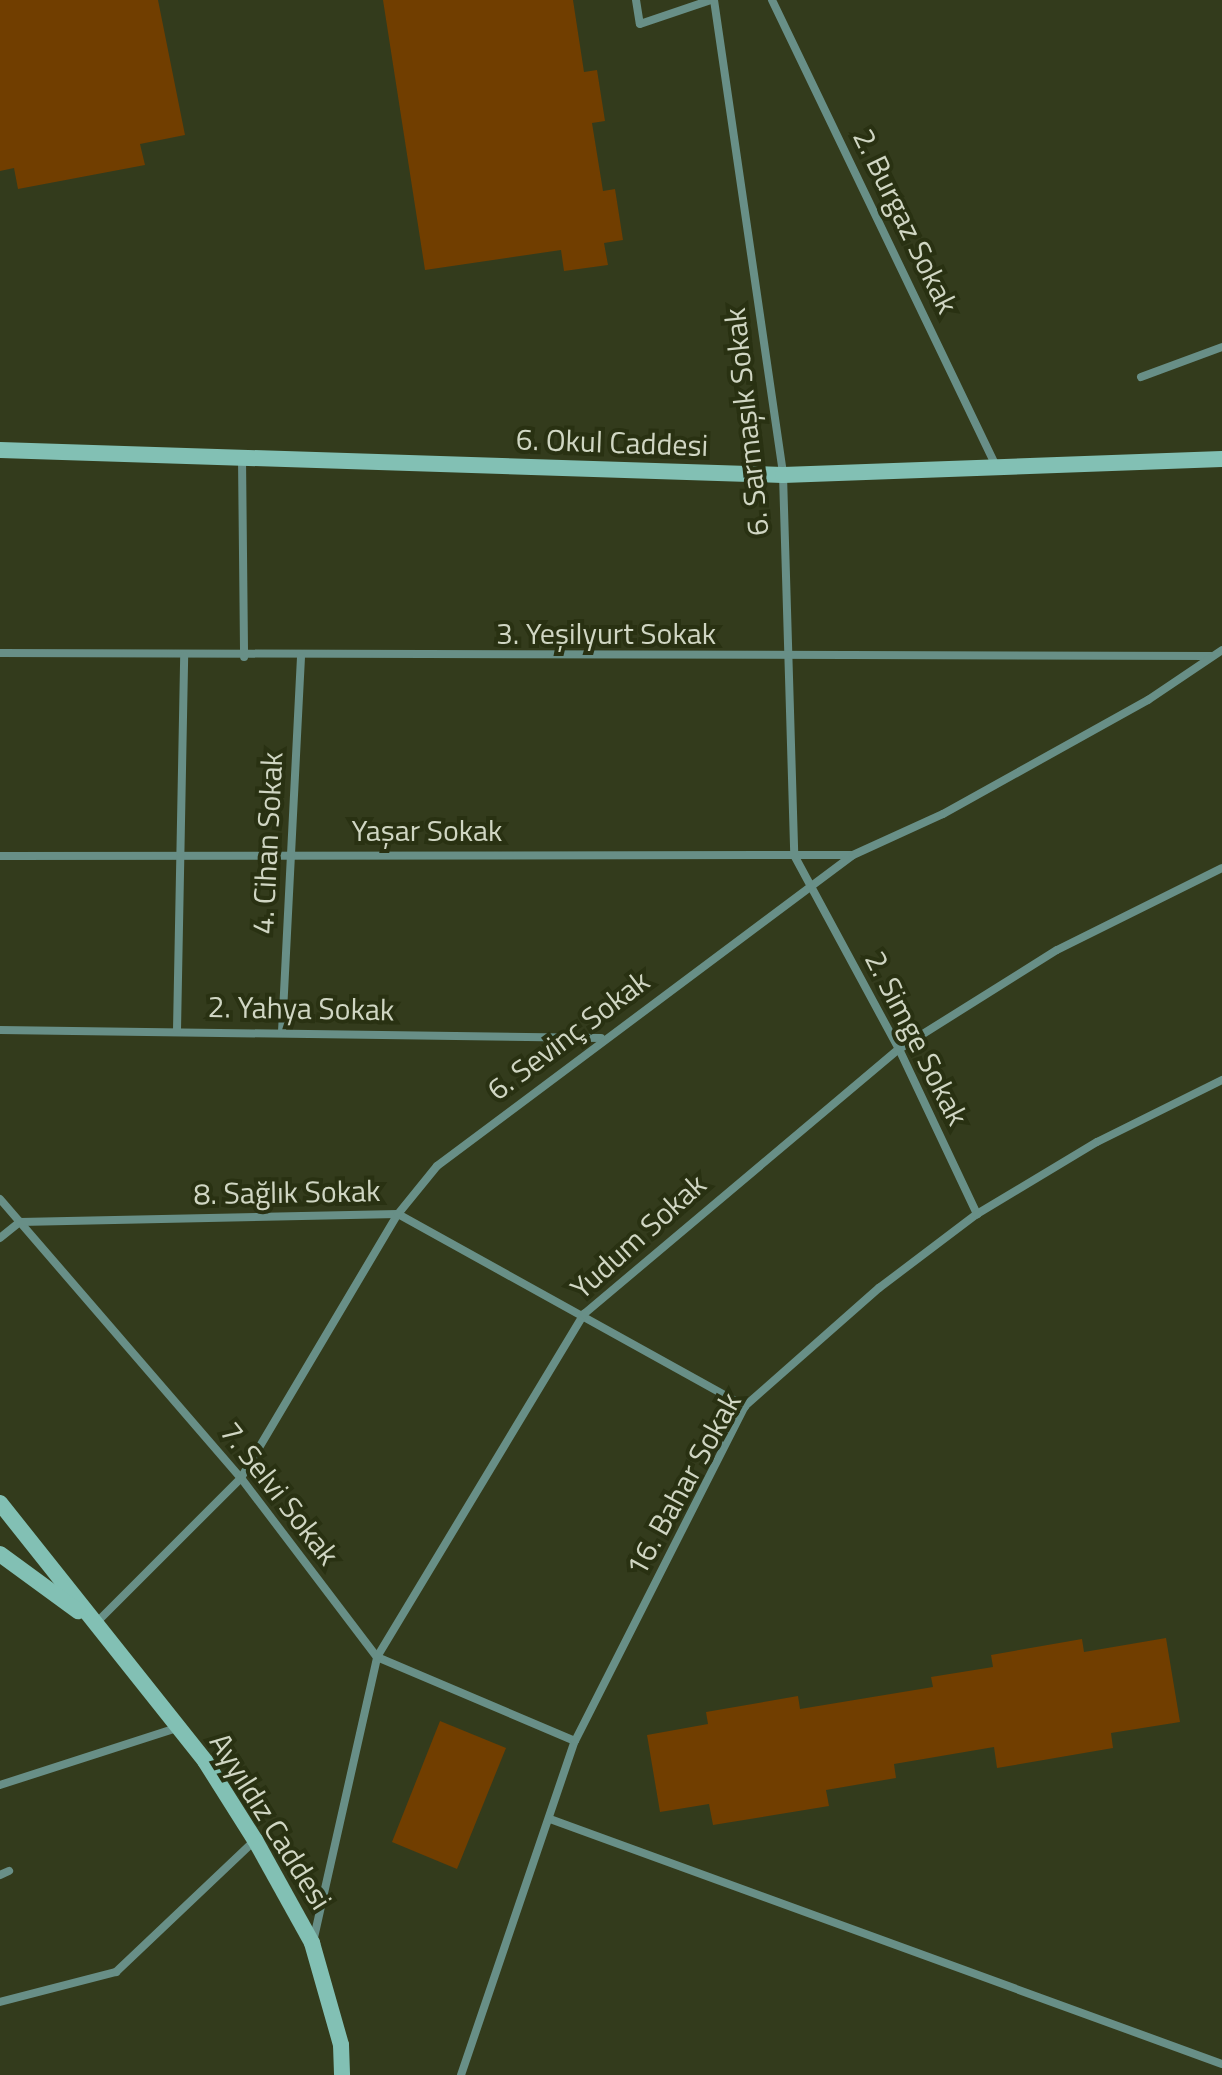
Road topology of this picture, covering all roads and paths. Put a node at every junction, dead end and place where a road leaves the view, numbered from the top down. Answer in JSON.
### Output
{"nodes":[{"id":1,"x":636,"y":0,"type":"edge"},
{"id":2,"x":712,"y":0,"type":"edge"},
{"id":3,"x":772,"y":0,"type":"edge"},
{"id":4,"x":1222,"y":347,"type":"edge"},
{"id":5,"x":1141,"y":377,"type":"dead end"},
{"id":6,"x":0,"y":450,"type":"edge"},
{"id":7,"x":242,"y":458,"type":"junction"},
{"id":8,"x":1222,"y":459,"type":"edge"},
{"id":9,"x":995,"y":464,"type":"junction"},
{"id":10,"x":783,"y":475,"type":"junction"},
{"id":11,"x":1222,"y":650,"type":"edge"},
{"id":12,"x":0,"y":653,"type":"edge"},
{"id":13,"x":184,"y":656,"type":"junction"},
{"id":14,"x":1213,"y":656,"type":"junction"},
{"id":15,"x":244,"y":657,"type":"junction"},
{"id":16,"x":301,"y":657,"type":"junction"},
{"id":17,"x":786,"y":658,"type":"junction"},
{"id":18,"x":179,"y":853,"type":"junction"},
{"id":19,"x":289,"y":854,"type":"junction"},
{"id":20,"x":794,"y":855,"type":"junction"},
{"id":21,"x":853,"y":855,"type":"junction"},
{"id":22,"x":0,"y":856,"type":"edge"},
{"id":23,"x":1222,"y":868,"type":"edge"},
{"id":24,"x":811,"y":886,"type":"junction"},
{"id":25,"x":0,"y":1030,"type":"edge"},
{"id":26,"x":177,"y":1030,"type":"junction"},
{"id":27,"x":282,"y":1032,"type":"junction"},
{"id":28,"x":602,"y":1038,"type":"junction"},
{"id":29,"x":899,"y":1049,"type":"junction"},
{"id":30,"x":1222,"y":1080,"type":"edge"},
{"id":31,"x":0,"y":1199,"type":"edge"},
{"id":32,"x":398,"y":1214,"type":"junction"},
{"id":33,"x":977,"y":1214,"type":"junction"},
{"id":34,"x":20,"y":1222,"type":"junction"},
{"id":35,"x":0,"y":1238,"type":"edge"},
{"id":36,"x":584,"y":1314,"type":"junction"},
{"id":37,"x":745,"y":1406,"type":"junction"},
{"id":38,"x":241,"y":1478,"type":"junction"},
{"id":39,"x":0,"y":1503,"type":"edge"},
{"id":40,"x":0,"y":1554,"type":"edge"},
{"id":41,"x":95,"y":1624,"type":"junction"},
{"id":42,"x":377,"y":1657,"type":"junction"},
{"id":43,"x":178,"y":1727,"type":"junction"},
{"id":44,"x":575,"y":1741,"type":"junction"},
{"id":45,"x":0,"y":1785,"type":"edge"},
{"id":46,"x":550,"y":1819,"type":"junction"},
{"id":47,"x":255,"y":1840,"type":"junction"},
{"id":48,"x":312,"y":1943,"type":"junction"},
{"id":49,"x":0,"y":2002,"type":"edge"},
{"id":50,"x":1222,"y":2064,"type":"edge"},
{"id":51,"x":342,"y":2075,"type":"edge"},
{"id":52,"x":461,"y":2075,"type":"edge"}],
"edges":[{"from":1,"to":2,"type":"street"},
{"from":2,"to":10,"type":"street","name":"6. Sarmaşık Sokak"},
{"from":3,"to":9,"type":"street","name":"2. Burgaz Sokak"},
{"from":4,"to":5,"type":"street"},
{"from":6,"to":7,"type":"street","name":"6. Okul Caddesi"},
{"from":7,"to":10,"type":"street","name":"6. Okul Caddesi"},
{"from":7,"to":15,"type":"street"},
{"from":8,"to":9,"type":"street","name":"6. Okul Caddesi"},
{"from":9,"to":10,"type":"street","name":"6. Okul Caddesi"},
{"from":10,"to":17,"type":"street","name":"6. Sarmaşık Sokak"},
{"from":11,"to":14,"type":"street","name":"6. Sevinç Sokak"},
{"from":12,"to":13,"type":"street","name":"3. Yeşilyurt Sokak"},
{"from":13,"to":15,"type":"street","name":"3. Yeşilyurt Sokak"},
{"from":13,"to":18,"type":"street"},
{"from":14,"to":17,"type":"street","name":"3. Yeşilyurt Sokak"},
{"from":14,"to":21,"type":"street","name":"6. Sevinç Sokak"},
{"from":15,"to":16,"type":"street","name":"3. Yeşilyurt Sokak"},
{"from":16,"to":17,"type":"street","name":"3. Yeşilyurt Sokak"},
{"from":16,"to":19,"type":"street","name":"4. Cihan Sokak"},
{"from":17,"to":20,"type":"street","name":"6. Sarmaşık Sokak"},
{"from":18,"to":19,"type":"street","name":"Yaşar Sokak"},
{"from":18,"to":22,"type":"street","name":"Yaşar Sokak"},
{"from":18,"to":26,"type":"street"},
{"from":19,"to":20,"type":"street","name":"Yaşar Sokak"},
{"from":19,"to":27,"type":"street","name":"4. Cihan Sokak"},
{"from":20,"to":21,"type":"street","name":"Yaşar Sokak"},
{"from":20,"to":24,"type":"street","name":"6. Sarmaşık Sokak"},
{"from":21,"to":24,"type":"street","name":"6. Sevinç Sokak"},
{"from":23,"to":29,"type":"street","name":"Yudum Sokak"},
{"from":24,"to":28,"type":"street","name":"6. Sevinç Sokak"},
{"from":24,"to":29,"type":"street","name":"2. Simge Sokak"},
{"from":25,"to":26,"type":"street","name":"2. Yahya Sokak"},
{"from":26,"to":27,"type":"street","name":"2. Yahya Sokak"},
{"from":27,"to":28,"type":"street","name":"2. Yahya Sokak"},
{"from":28,"to":32,"type":"street","name":"6. Sevinç Sokak"},
{"from":29,"to":33,"type":"street","name":"2. Simge Sokak"},
{"from":29,"to":36,"type":"street","name":"Yudum Sokak"},
{"from":30,"to":33,"type":"street","name":"16. Bahar Sokak"},
{"from":31,"to":34,"type":"street","name":"7. Selvi Sokak"},
{"from":32,"to":34,"type":"street","name":"8. Sağlık Sokak"},
{"from":32,"to":36,"type":"street","name":"8. Sağlık Sokak"},
{"from":32,"to":38,"type":"street","name":"6. Sevinç Sokak"},
{"from":33,"to":37,"type":"street","name":"16. Bahar Sokak"},
{"from":34,"to":35,"type":"street"},
{"from":34,"to":38,"type":"street","name":"7. Selvi Sokak"},
{"from":36,"to":37,"type":"street","name":"8. Sağlık Sokak"},
{"from":36,"to":42,"type":"street","name":"Yudum Sokak"},
{"from":37,"to":44,"type":"street","name":"16. Bahar Sokak"},
{"from":38,"to":41,"type":"street","name":"6. Sevinç Sokak"},
{"from":38,"to":42,"type":"street","name":"7. Selvi Sokak"},
{"from":39,"to":41,"type":"street","name":"Ayyıldız Caddesi"},
{"from":40,"to":41,"type":"street","name":"Ayyıldız Caddesi"},
{"from":41,"to":43,"type":"street","name":"Ayyıldız Caddesi"},
{"from":42,"to":44,"type":"street","name":"7. Selvi Sokak"},
{"from":42,"to":48,"type":"street","name":"Yudum Sokak"},
{"from":43,"to":45,"type":"street"},
{"from":43,"to":47,"type":"street","name":"Ayyıldız Caddesi"},
{"from":44,"to":46,"type":"street","name":"16. Bahar Sokak"},
{"from":46,"to":50,"type":"street"},
{"from":46,"to":52,"type":"street","name":"16. Bahar Sokak"},
{"from":47,"to":48,"type":"street","name":"Ayyıldız Caddesi"},
{"from":47,"to":49,"type":"street"},
{"from":48,"to":51,"type":"street","name":"Ayyıldız Caddesi"}]}
